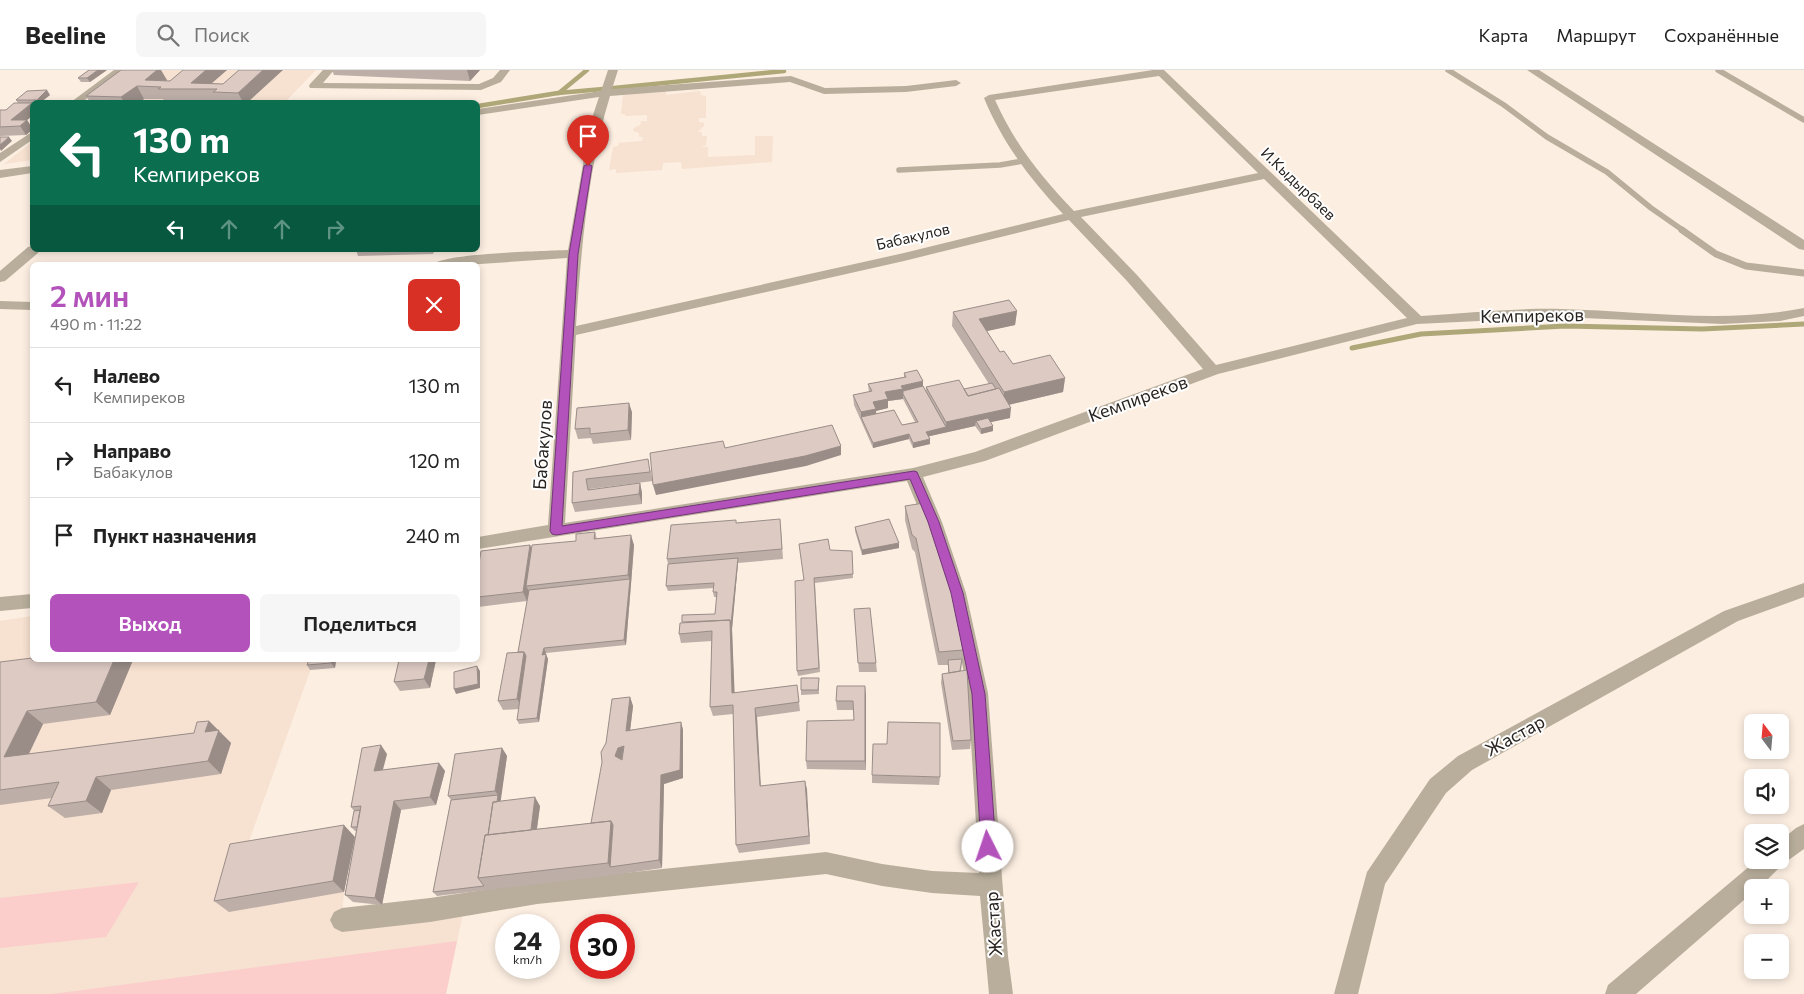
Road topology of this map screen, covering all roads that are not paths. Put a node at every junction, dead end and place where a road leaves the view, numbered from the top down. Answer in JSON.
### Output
{"nodes":[{"id":1,"x":121,"y":70,"type":"edge"},
{"id":2,"x":329,"y":70,"type":"edge"},
{"id":3,"x":505,"y":70,"type":"edge"},
{"id":4,"x":613,"y":70,"type":"edge"},
{"id":5,"x":1448,"y":70,"type":"edge"},
{"id":6,"x":1532,"y":70,"type":"edge"},
{"id":7,"x":1718,"y":70,"type":"edge"},
{"id":8,"x":1159,"y":71,"type":"edge"},
{"id":9,"x":791,"y":74,"type":"edge"},
{"id":10,"x":956,"y":83,"type":"dead end"},
{"id":11,"x":607,"y":93,"type":"junction"},
{"id":12,"x":79,"y":100,"type":"edge"},
{"id":13,"x":480,"y":112,"type":"edge"},
{"id":14,"x":1804,"y":120,"type":"edge"},
{"id":15,"x":30,"y":136,"type":"edge"},
{"id":16,"x":0,"y":159,"type":"edge"},
{"id":17,"x":1023,"y":161,"type":"junction"},
{"id":18,"x":30,"y":170,"type":"edge"},
{"id":19,"x":899,"y":170,"type":"dead end"},
{"id":20,"x":0,"y":174,"type":"edge"},
{"id":21,"x":1265,"y":175,"type":"junction"},
{"id":22,"x":1073,"y":215,"type":"junction"},
{"id":23,"x":1804,"y":246,"type":"edge"},
{"id":24,"x":31,"y":252,"type":"edge"},
{"id":25,"x":574,"y":254,"type":"junction"},
{"id":26,"x":458,"y":262,"type":"edge"},
{"id":27,"x":1804,"y":273,"type":"edge"},
{"id":28,"x":0,"y":278,"type":"edge"},
{"id":29,"x":0,"y":305,"type":"edge"},
{"id":30,"x":30,"y":306,"type":"edge"},
{"id":31,"x":1804,"y":312,"type":"edge"},
{"id":32,"x":1417,"y":320,"type":"junction"},
{"id":33,"x":570,"y":332,"type":"junction"},
{"id":34,"x":1213,"y":371,"type":"junction"},
{"id":35,"x":914,"y":474,"type":"junction"},
{"id":36,"x":556,"y":531,"type":"junction"},
{"id":37,"x":480,"y":542,"type":"edge"},
{"id":38,"x":1804,"y":590,"type":"edge"},
{"id":39,"x":30,"y":601,"type":"edge"},
{"id":40,"x":0,"y":604,"type":"edge"},
{"id":41,"x":1804,"y":835,"type":"edge"},
{"id":42,"x":1789,"y":848,"type":"edge"},
{"id":43,"x":1763,"y":869,"type":"edge"},
{"id":44,"x":991,"y":885,"type":"junction"},
{"id":45,"x":342,"y":920,"type":"dead end"},
{"id":46,"x":1001,"y":994,"type":"edge"},
{"id":47,"x":1346,"y":994,"type":"edge"},
{"id":48,"x":1617,"y":994,"type":"edge"}],
"edges":[{"from":1,"to":12,"type":"street"},
{"from":2,"to":3,"type":"street"},
{"from":4,"to":11,"type":"street","name":"Бабакулов"},
{"from":5,"to":27,"type":"lane"},
{"from":6,"to":23,"type":"street"},
{"from":7,"to":14,"type":"lane"},
{"from":8,"to":17,"type":"street"},
{"from":8,"to":21,"type":"street","name":"И.Кыдырбаев"},
{"from":9,"to":10,"type":"street"},
{"from":9,"to":11,"type":"street"},
{"from":11,"to":13,"type":"street"},
{"from":11,"to":25,"type":"street","name":"Бабакулов"},
{"from":15,"to":16,"type":"street"},
{"from":17,"to":19,"type":"lane"},
{"from":17,"to":22,"type":"street"},
{"from":18,"to":20,"type":"street"},
{"from":21,"to":22,"type":"street","name":"Бабакулов"},
{"from":21,"to":32,"type":"street","name":"И.Кыдырбаев"},
{"from":22,"to":33,"type":"street","name":"Бабакулов"},
{"from":22,"to":34,"type":"street"},
{"from":24,"to":28,"type":"street"},
{"from":25,"to":26,"type":"street"},
{"from":25,"to":33,"type":"street","name":"Бабакулов"},
{"from":29,"to":30,"type":"street"},
{"from":31,"to":32,"type":"street","name":"Кемпиреков"},
{"from":32,"to":34,"type":"street","name":"Кемпиреков"},
{"from":33,"to":36,"type":"street","name":"Бабакулов"},
{"from":34,"to":35,"type":"street","name":"Кемпиреков"},
{"from":35,"to":36,"type":"street","name":"Кемпиреков"},
{"from":35,"to":44,"type":"street","name":"Жастар"},
{"from":36,"to":37,"type":"street","name":"Кемпиреков"},
{"from":38,"to":47,"type":"street","name":"Жастар"},
{"from":39,"to":40,"type":"street"},
{"from":41,"to":42,"type":"street"},
{"from":43,"to":48,"type":"street"},
{"from":44,"to":45,"type":"street"},
{"from":44,"to":46,"type":"street","name":"Жастар"}]}
